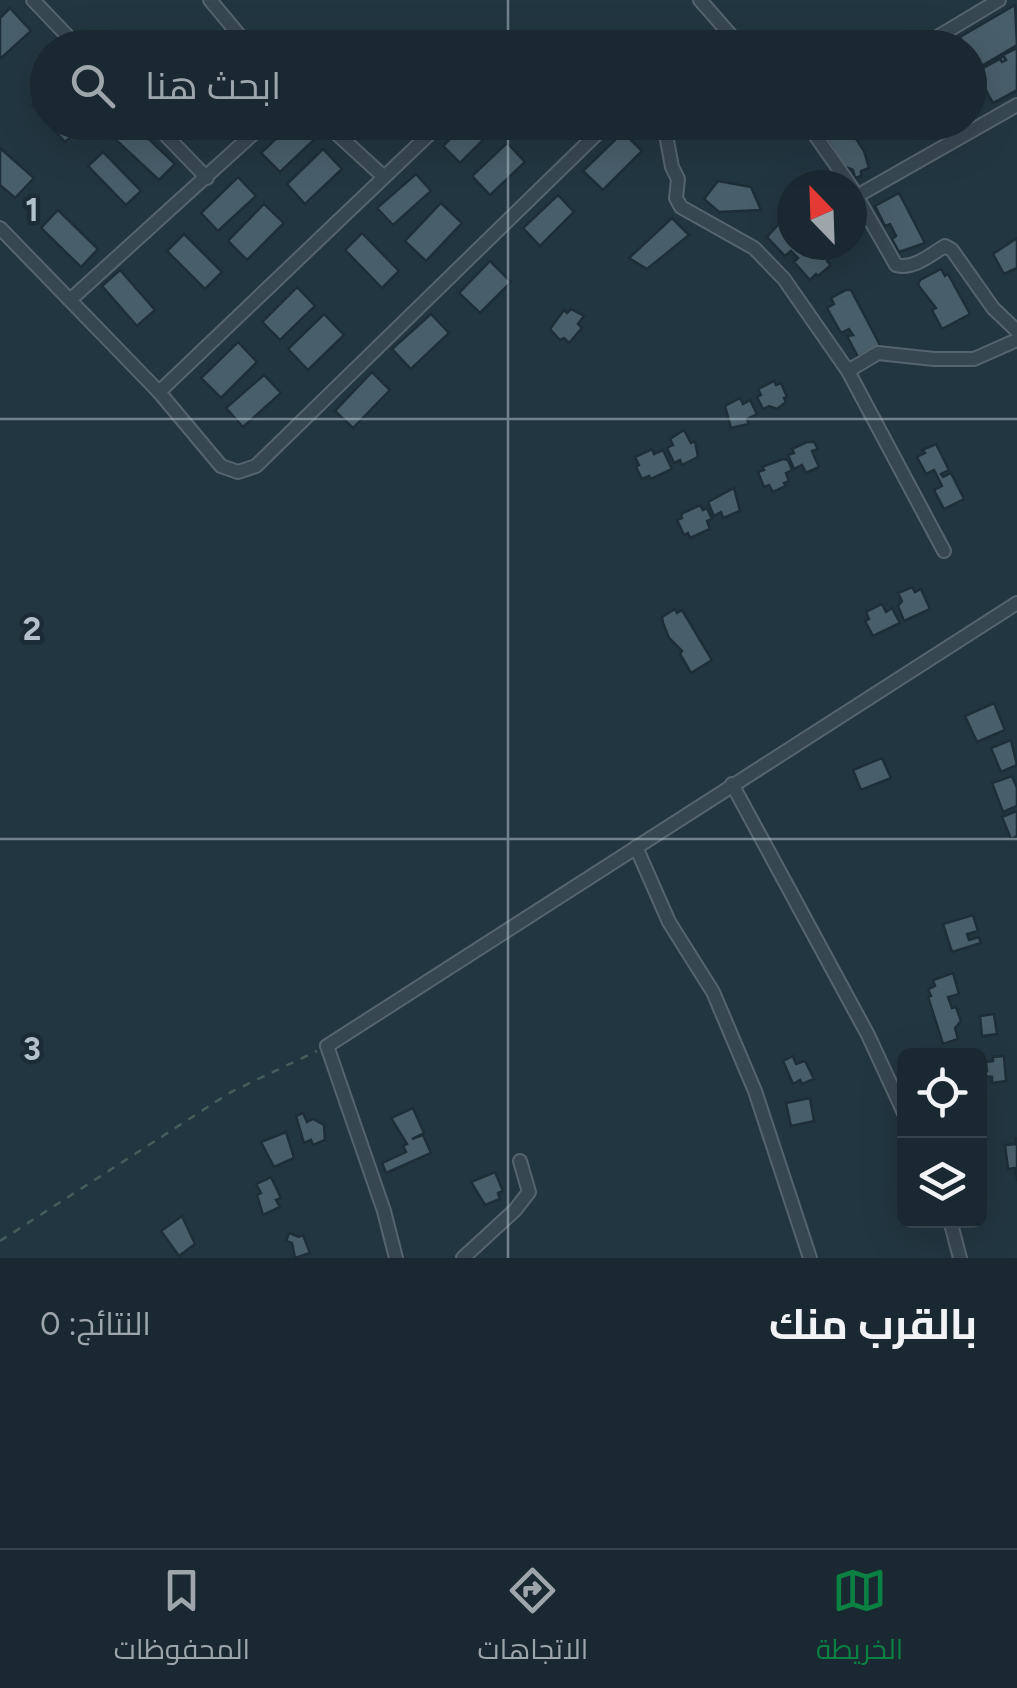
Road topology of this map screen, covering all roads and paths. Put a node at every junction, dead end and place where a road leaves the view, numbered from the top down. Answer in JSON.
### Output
{"nodes":[{"id":1,"x":33,"y":0,"type":"edge"},
{"id":2,"x":210,"y":0,"type":"edge"},
{"id":3,"x":700,"y":0,"type":"edge"},
{"id":4,"x":999,"y":0,"type":"edge"},
{"id":5,"x":62,"y":30,"type":"edge"},
{"id":6,"x":235,"y":30,"type":"edge"},
{"id":7,"x":726,"y":30,"type":"edge"},
{"id":8,"x":948,"y":30,"type":"edge"},
{"id":9,"x":1017,"y":105,"type":"edge"},
{"id":10,"x":987,"y":121,"type":"edge"},
{"id":11,"x":170,"y":140,"type":"edge"},
{"id":12,"x":247,"y":140,"type":"edge"},
{"id":13,"x":343,"y":140,"type":"edge"},
{"id":14,"x":423,"y":140,"type":"edge"},
{"id":15,"x":591,"y":140,"type":"edge"},
{"id":16,"x":663,"y":140,"type":"edge"},
{"id":17,"x":818,"y":140,"type":"edge"},
{"id":18,"x":949,"y":140,"type":"edge"},
{"id":19,"x":839,"y":170,"type":"edge"},
{"id":20,"x":207,"y":178,"type":"junction"},
{"id":21,"x":384,"y":178,"type":"junction"},
{"id":22,"x":867,"y":183,"type":"edge"},
{"id":23,"x":867,"y":214,"type":"edge"},
{"id":24,"x":0,"y":228,"type":"edge"},
{"id":25,"x":70,"y":300,"type":"junction"},
{"id":26,"x":1017,"y":331,"type":"edge"},
{"id":27,"x":1017,"y":340,"type":"edge"},
{"id":28,"x":848,"y":371,"type":"junction"},
{"id":29,"x":159,"y":392,"type":"junction"},
{"id":30,"x":944,"y":550,"type":"dead end"},
{"id":31,"x":1017,"y":604,"type":"edge"},
{"id":32,"x":732,"y":784,"type":"junction"},
{"id":33,"x":636,"y":847,"type":"junction"},
{"id":34,"x":328,"y":1046,"type":"junction"},
{"id":35,"x":897,"y":1098,"type":"edge"},
{"id":36,"x":520,"y":1161,"type":"dead end"},
{"id":37,"x":952,"y":1228,"type":"edge"},
{"id":38,"x":0,"y":1241,"type":"edge"},
{"id":39,"x":396,"y":1258,"type":"edge"},
{"id":40,"x":463,"y":1258,"type":"edge"},
{"id":41,"x":810,"y":1258,"type":"edge"},
{"id":42,"x":960,"y":1258,"type":"edge"}],
"edges":[{"from":1,"to":5,"type":"street"},
{"from":2,"to":6,"type":"street"},
{"from":3,"to":7,"type":"street"},
{"from":4,"to":8,"type":"street"},
{"from":9,"to":10,"type":"street"},
{"from":11,"to":20,"type":"street"},
{"from":12,"to":20,"type":"street"},
{"from":13,"to":21,"type":"street"},
{"from":14,"to":21,"type":"street"},
{"from":15,"to":29,"type":"street"},
{"from":16,"to":28,"type":"street"},
{"from":17,"to":19,"type":"street"},
{"from":18,"to":22,"type":"street"},
{"from":20,"to":25,"type":"street"},
{"from":21,"to":29,"type":"street"},
{"from":23,"to":26,"type":"street"},
{"from":24,"to":25,"type":"street"},
{"from":25,"to":29,"type":"street"},
{"from":27,"to":28,"type":"street"},
{"from":28,"to":30,"type":"street"},
{"from":31,"to":32,"type":"street"},
{"from":32,"to":33,"type":"street"},
{"from":32,"to":35,"type":"street"},
{"from":33,"to":34,"type":"street"},
{"from":33,"to":41,"type":"street"},
{"from":34,"to":38,"type":"path"},
{"from":34,"to":39,"type":"street"},
{"from":36,"to":40,"type":"street"},
{"from":37,"to":42,"type":"street"}]}
